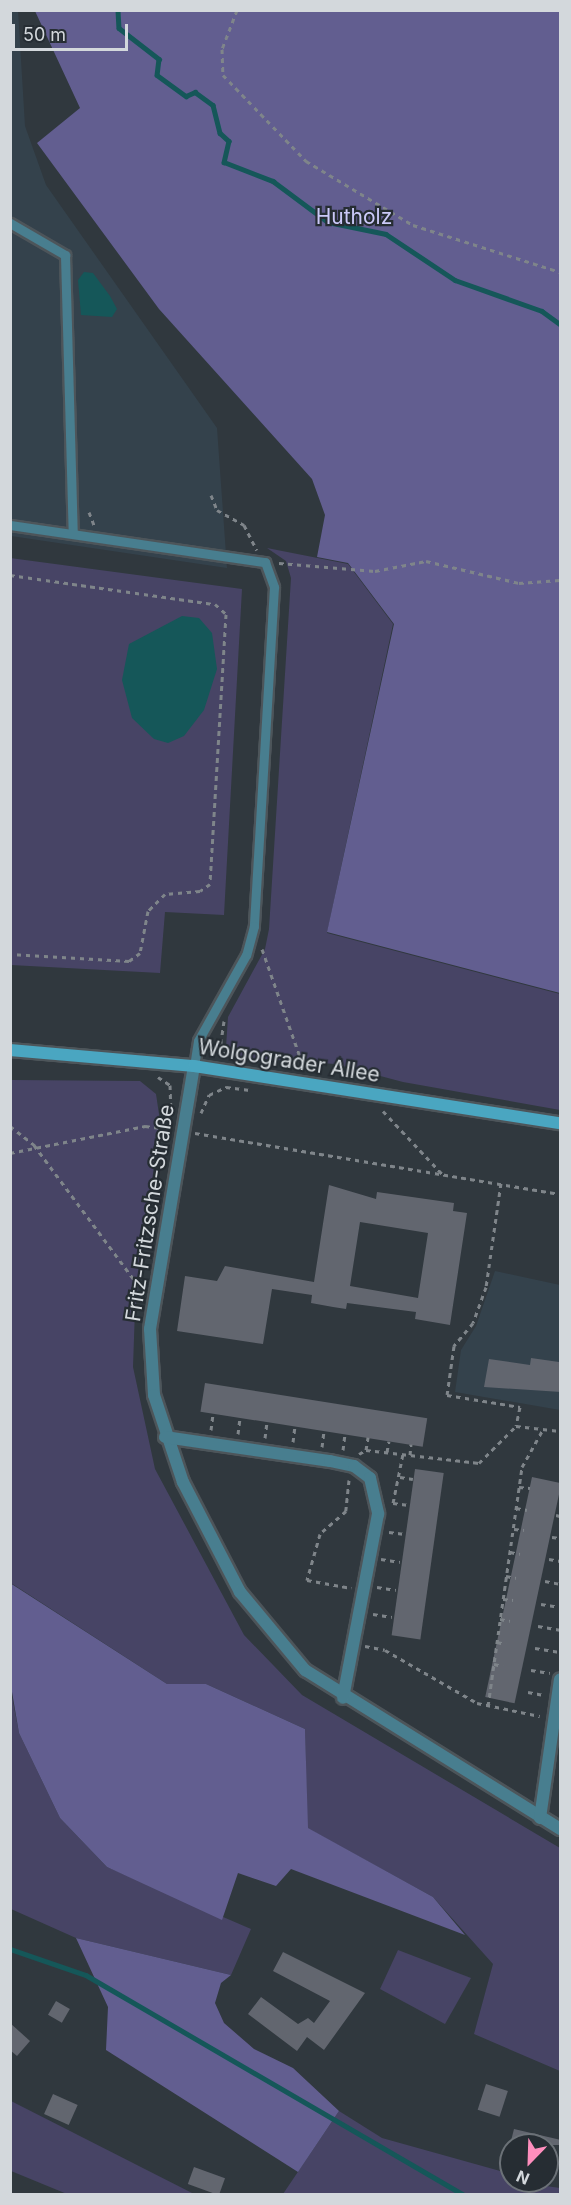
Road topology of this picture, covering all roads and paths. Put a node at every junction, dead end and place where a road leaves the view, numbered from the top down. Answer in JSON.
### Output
{"nodes":[{"id":1,"x":237,"y":10,"type":"edge"},
{"id":2,"x":10,"y":223,"type":"edge"},
{"id":3,"x":561,"y":272,"type":"edge"},
{"id":4,"x":211,"y":495,"type":"dead end"},
{"id":5,"x":89,"y":512,"type":"dead end"},
{"id":6,"x":10,"y":525,"type":"edge"},
{"id":7,"x":106,"y":528,"type":"dead end"},
{"id":8,"x":74,"y":534,"type":"junction"},
{"id":9,"x":244,"y":547,"type":"dead end"},
{"id":10,"x":258,"y":553,"type":"junction"},
{"id":11,"x":269,"y":562,"type":"junction"},
{"id":12,"x":280,"y":572,"type":"dead end"},
{"id":13,"x":10,"y":574,"type":"edge"},
{"id":14,"x":561,"y":580,"type":"edge"},
{"id":15,"x":263,"y":938,"type":"dead end"},
{"id":16,"x":262,"y":949,"type":"junction"},
{"id":17,"x":10,"y":954,"type":"edge"},
{"id":18,"x":255,"y":964,"type":"dead end"},
{"id":19,"x":226,"y":1016,"type":"dead end"},
{"id":20,"x":10,"y":1050,"type":"edge"},
{"id":21,"x":235,"y":1062,"type":"dead end"},
{"id":22,"x":194,"y":1066,"type":"junction"},
{"id":23,"x":304,"y":1068,"type":"dead end"},
{"id":24,"x":151,"y":1072,"type":"dead end"},
{"id":25,"x":262,"y":1092,"type":"dead end"},
{"id":26,"x":383,"y":1111,"type":"dead end"},
{"id":27,"x":199,"y":1117,"type":"dead end"},
{"id":28,"x":561,"y":1123,"type":"edge"},
{"id":29,"x":197,"y":1125,"type":"dead end"},
{"id":30,"x":10,"y":1126,"type":"edge"},
{"id":31,"x":177,"y":1130,"type":"junction"},
{"id":32,"x":195,"y":1133,"type":"junction"},
{"id":33,"x":34,"y":1145,"type":"junction"},
{"id":34,"x":10,"y":1153,"type":"edge"},
{"id":35,"x":445,"y":1177,"type":"junction"},
{"id":36,"x":501,"y":1183,"type":"junction"},
{"id":37,"x":561,"y":1194,"type":"edge"},
{"id":38,"x":153,"y":1306,"type":"junction"},
{"id":39,"x":516,"y":1426,"type":"junction"},
{"id":40,"x":542,"y":1431,"type":"junction"},
{"id":41,"x":561,"y":1431,"type":"edge"},
{"id":42,"x":165,"y":1437,"type":"junction"},
{"id":43,"x":368,"y":1437,"type":"dead end"},
{"id":44,"x":389,"y":1441,"type":"dead end"},
{"id":45,"x":411,"y":1444,"type":"dead end"},
{"id":46,"x":366,"y":1450,"type":"junction"},
{"id":47,"x":387,"y":1452,"type":"junction"},
{"id":48,"x":403,"y":1454,"type":"junction"},
{"id":49,"x":410,"y":1455,"type":"junction"},
{"id":50,"x":350,"y":1465,"type":"junction"},
{"id":51,"x":400,"y":1476,"type":"junction"},
{"id":52,"x":413,"y":1479,"type":"dead end"},
{"id":53,"x":519,"y":1487,"type":"junction"},
{"id":54,"x":530,"y":1488,"type":"dead end"},
{"id":55,"x":379,"y":1501,"type":"junction"},
{"id":56,"x":393,"y":1503,"type":"junction"},
{"id":57,"x":409,"y":1505,"type":"dead end"},
{"id":58,"x":516,"y":1508,"type":"junction"},
{"id":59,"x":527,"y":1510,"type":"dead end"},
{"id":60,"x":556,"y":1515,"type":"dead end"},
{"id":61,"x":561,"y":1516,"type":"edge"},
{"id":62,"x":513,"y":1528,"type":"junction"},
{"id":63,"x":524,"y":1530,"type":"dead end"},
{"id":64,"x":552,"y":1537,"type":"dead end"},
{"id":65,"x":561,"y":1538,"type":"edge"},
{"id":66,"x":510,"y":1552,"type":"junction"},
{"id":67,"x":520,"y":1554,"type":"dead end"},
{"id":68,"x":369,"y":1557,"type":"junction"},
{"id":69,"x":549,"y":1559,"type":"dead end"},
{"id":70,"x":561,"y":1561,"type":"edge"},
{"id":71,"x":400,"y":1562,"type":"dead end"},
{"id":72,"x":506,"y":1576,"type":"junction"},
{"id":73,"x":516,"y":1578,"type":"dead end"},
{"id":74,"x":545,"y":1581,"type":"dead end"},
{"id":75,"x":561,"y":1584,"type":"edge"},
{"id":76,"x":365,"y":1588,"type":"junction"},
{"id":77,"x":396,"y":1590,"type":"dead end"},
{"id":78,"x":503,"y":1599,"type":"junction"},
{"id":79,"x":513,"y":1600,"type":"dead end"},
{"id":80,"x":542,"y":1604,"type":"dead end"},
{"id":81,"x":561,"y":1607,"type":"edge"},
{"id":82,"x":361,"y":1612,"type":"junction"},
{"id":83,"x":392,"y":1617,"type":"dead end"},
{"id":84,"x":500,"y":1619,"type":"junction"},
{"id":85,"x":510,"y":1621,"type":"dead end"},
{"id":86,"x":538,"y":1626,"type":"dead end"},
{"id":87,"x":561,"y":1630,"type":"edge"},
{"id":88,"x":497,"y":1642,"type":"junction"},
{"id":89,"x":355,"y":1643,"type":"junction"},
{"id":90,"x":506,"y":1644,"type":"dead end"},
{"id":91,"x":535,"y":1647,"type":"dead end"},
{"id":92,"x":561,"y":1652,"type":"edge"},
{"id":93,"x":494,"y":1665,"type":"junction"},
{"id":94,"x":502,"y":1666,"type":"dead end"},
{"id":95,"x":531,"y":1670,"type":"dead end"},
{"id":96,"x":561,"y":1677,"type":"edge"},
{"id":97,"x":491,"y":1689,"type":"junction"},
{"id":98,"x":499,"y":1690,"type":"dead end"},
{"id":99,"x":343,"y":1698,"type":"junction"},
{"id":100,"x":488,"y":1706,"type":"junction"},
{"id":101,"x":555,"y":1719,"type":"junction"},
{"id":102,"x":540,"y":1818,"type":"junction"},
{"id":103,"x":561,"y":1829,"type":"edge"}],
"edges":[{"from":1,"to":3,"type":"path"},
{"from":2,"to":8,"type":"lane"},
{"from":4,"to":10,"type":"path"},
{"from":5,"to":7,"type":"path"},
{"from":6,"to":8,"type":"lane"},
{"from":8,"to":11,"type":"lane"},
{"from":9,"to":10,"type":"path"},
{"from":10,"to":11,"type":"path"},
{"from":11,"to":12,"type":"path"},
{"from":11,"to":14,"type":"path"},
{"from":11,"to":22,"type":"lane"},
{"from":13,"to":17,"type":"path"},
{"from":15,"to":16,"type":"path"},
{"from":16,"to":18,"type":"path"},
{"from":16,"to":23,"type":"path"},
{"from":19,"to":21,"type":"path"},
{"from":20,"to":22,"type":"main road","name":"Wolgograder Allee"},
{"from":22,"to":28,"type":"main road","name":"Wolgograder Allee"},
{"from":22,"to":31,"type":"street","name":"Fritz-Fritzsche-Straße"},
{"from":24,"to":31,"type":"path"},
{"from":25,"to":27,"type":"path"},
{"from":26,"to":35,"type":"path"},
{"from":29,"to":32,"type":"path"},
{"from":30,"to":33,"type":"path"},
{"from":31,"to":32,"type":"path"},
{"from":31,"to":33,"type":"path"},
{"from":31,"to":38,"type":"street","name":"Fritz-Fritzsche-Straße"},
{"from":32,"to":35,"type":"path"},
{"from":33,"to":34,"type":"path"},
{"from":33,"to":38,"type":"path"},
{"from":35,"to":36,"type":"path"},
{"from":36,"to":37,"type":"path"},
{"from":36,"to":39,"type":"path"},
{"from":38,"to":42,"type":"street","name":"Fritz-Fritzsche-Straße"},
{"from":39,"to":40,"type":"path"},
{"from":39,"to":49,"type":"path"},
{"from":40,"to":41,"type":"path"},
{"from":40,"to":53,"type":"path"},
{"from":42,"to":50,"type":"street"},
{"from":42,"to":99,"type":"street","name":"Fritz-Fritzsche-Straße"},
{"from":43,"to":46,"type":"path"},
{"from":44,"to":47,"type":"path"},
{"from":45,"to":49,"type":"path"},
{"from":46,"to":47,"type":"path"},
{"from":46,"to":50,"type":"path"},
{"from":47,"to":48,"type":"path"},
{"from":48,"to":49,"type":"path"},
{"from":48,"to":51,"type":"path"},
{"from":50,"to":55,"type":"street"},
{"from":50,"to":76,"type":"path"},
{"from":51,"to":52,"type":"path"},
{"from":51,"to":56,"type":"path"},
{"from":53,"to":54,"type":"path"},
{"from":53,"to":58,"type":"path"},
{"from":55,"to":56,"type":"path"},
{"from":55,"to":68,"type":"street"},
{"from":56,"to":57,"type":"path"},
{"from":58,"to":59,"type":"path"},
{"from":58,"to":62,"type":"path"},
{"from":60,"to":61,"type":"path"},
{"from":62,"to":63,"type":"path"},
{"from":62,"to":66,"type":"path"},
{"from":64,"to":65,"type":"path"},
{"from":66,"to":67,"type":"path"},
{"from":66,"to":72,"type":"path"},
{"from":68,"to":71,"type":"path"},
{"from":68,"to":76,"type":"street"},
{"from":69,"to":70,"type":"path"},
{"from":72,"to":73,"type":"path"},
{"from":72,"to":78,"type":"path"},
{"from":74,"to":75,"type":"path"},
{"from":76,"to":77,"type":"path"},
{"from":76,"to":82,"type":"street"},
{"from":78,"to":79,"type":"path"},
{"from":78,"to":84,"type":"path"},
{"from":80,"to":81,"type":"path"},
{"from":82,"to":83,"type":"path"},
{"from":82,"to":89,"type":"street"},
{"from":84,"to":85,"type":"path"},
{"from":84,"to":88,"type":"path"},
{"from":86,"to":87,"type":"path"},
{"from":88,"to":90,"type":"path"},
{"from":88,"to":93,"type":"path"},
{"from":89,"to":99,"type":"street"},
{"from":89,"to":100,"type":"path"},
{"from":91,"to":92,"type":"path"},
{"from":93,"to":94,"type":"path"},
{"from":93,"to":97,"type":"path"},
{"from":95,"to":96,"type":"path"},
{"from":96,"to":101,"type":"street"},
{"from":97,"to":98,"type":"path"},
{"from":97,"to":100,"type":"path"},
{"from":99,"to":102,"type":"street","name":"Fritz-Fritzsche-Straße"},
{"from":100,"to":101,"type":"path"},
{"from":101,"to":102,"type":"street"},
{"from":102,"to":103,"type":"street","name":"Fritz-Fritzsche-Straße"}]}
